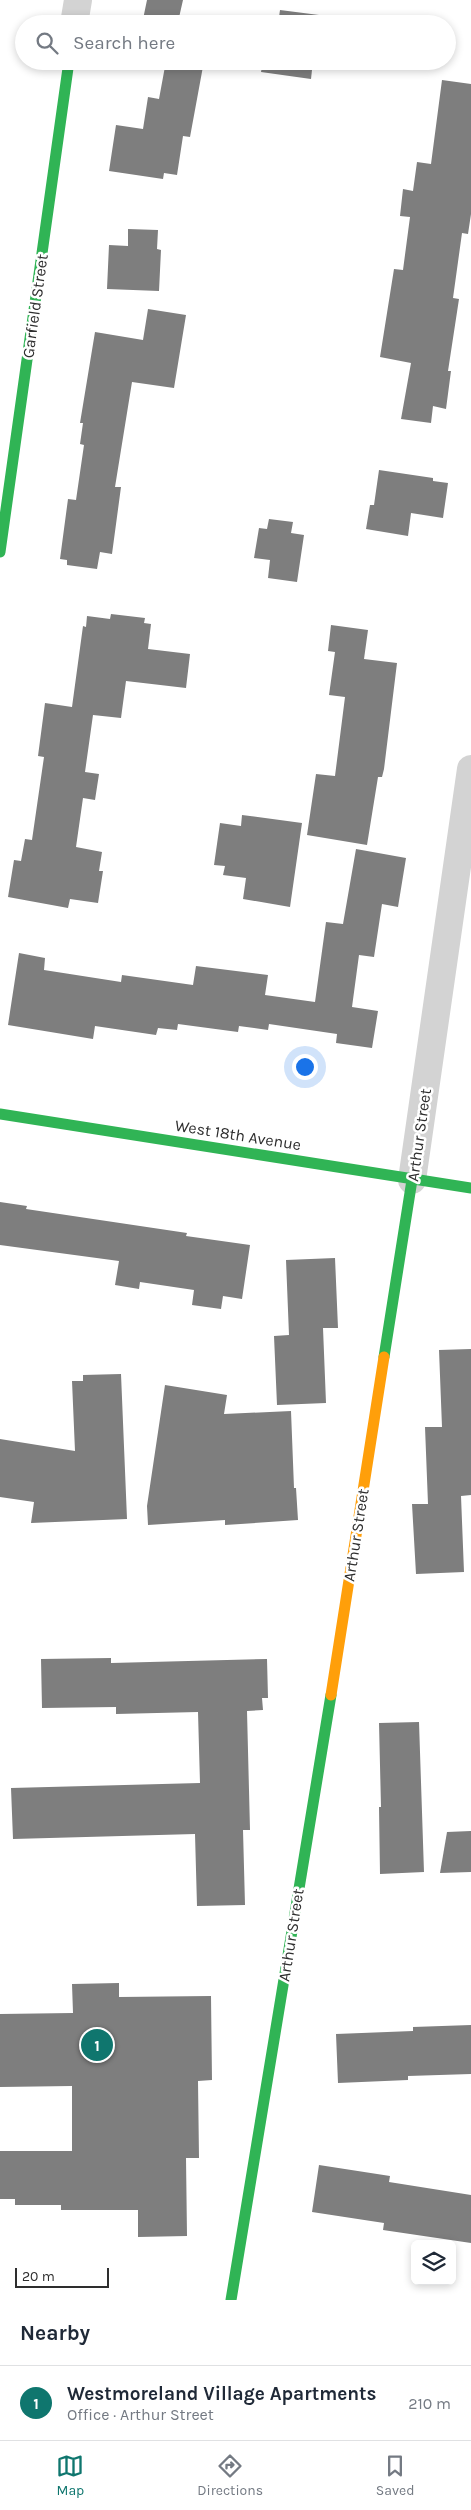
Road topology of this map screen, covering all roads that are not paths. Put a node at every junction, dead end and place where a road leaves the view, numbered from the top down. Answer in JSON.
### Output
{"nodes":[{"id":1,"x":78,"y":0,"type":"edge"},
{"id":2,"x":76,"y":15,"type":"edge"},
{"id":3,"x":68,"y":70,"type":"edge"},
{"id":4,"x":0,"y":552,"type":"edge"},
{"id":5,"x":471,"y":769,"type":"edge"},
{"id":6,"x":0,"y":1114,"type":"edge"},
{"id":7,"x":412,"y":1180,"type":"junction"},
{"id":8,"x":471,"y":1188,"type":"edge"},
{"id":9,"x":231,"y":2300,"type":"edge"}],
"edges":[{"from":1,"to":2,"type":"street"},
{"from":3,"to":4,"type":"street","name":"Garfield Street"},
{"from":5,"to":7,"type":"street","name":"Arthur Street"},
{"from":6,"to":7,"type":"street","name":"West 18th Avenue"},
{"from":7,"to":8,"type":"street","name":"West 18th Avenue"},
{"from":7,"to":9,"type":"street","name":"Arthur Street"}]}
